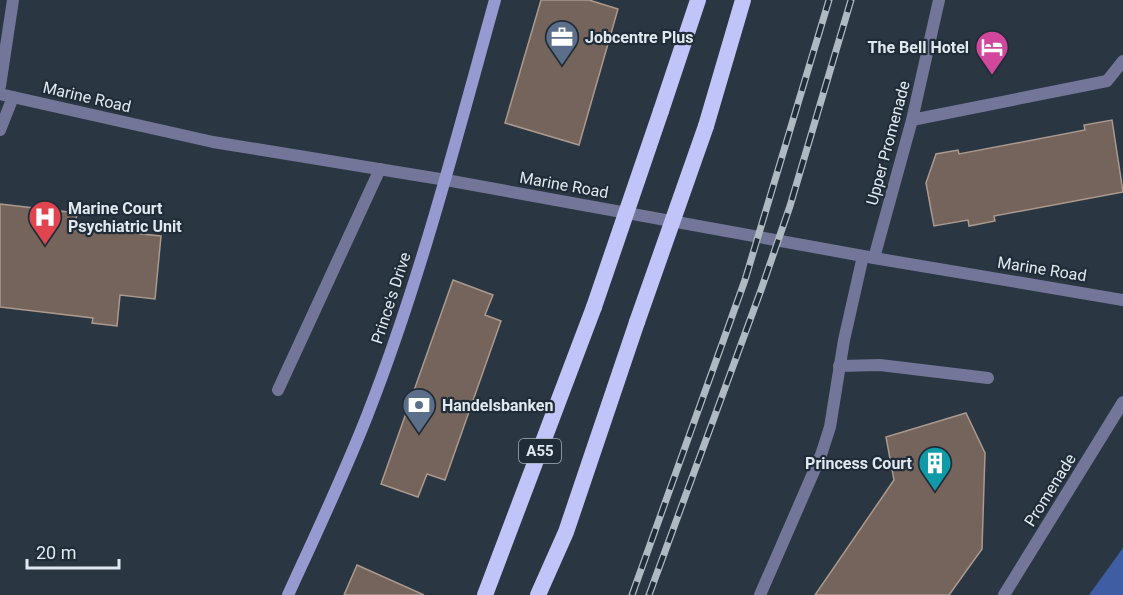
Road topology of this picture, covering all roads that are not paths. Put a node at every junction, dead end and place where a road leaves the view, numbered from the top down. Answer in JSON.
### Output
{"nodes":[{"id":1,"x":13,"y":0,"type":"edge"},
{"id":2,"x":495,"y":0,"type":"edge"},
{"id":3,"x":743,"y":0,"type":"edge"},
{"id":4,"x":939,"y":0,"type":"edge"},
{"id":5,"x":697,"y":1,"type":"edge"},
{"id":6,"x":1123,"y":61,"type":"edge"},
{"id":7,"x":0,"y":86,"type":"edge"},
{"id":8,"x":0,"y":94,"type":"edge"},
{"id":9,"x":13,"y":97,"type":"junction"},
{"id":10,"x":912,"y":120,"type":"junction"},
{"id":11,"x":0,"y":130,"type":"edge"},
{"id":12,"x":380,"y":169,"type":"junction"},
{"id":13,"x":446,"y":180,"type":"junction"},
{"id":14,"x":868,"y":257,"type":"junction"},
{"id":15,"x":1123,"y":300,"type":"edge"},
{"id":16,"x":839,"y":366,"type":"junction"},
{"id":17,"x":988,"y":378,"type":"dead end"},
{"id":18,"x":278,"y":390,"type":"dead end"},
{"id":19,"x":1123,"y":402,"type":"edge"},
{"id":20,"x":288,"y":595,"type":"edge"},
{"id":21,"x":485,"y":595,"type":"edge"},
{"id":22,"x":538,"y":595,"type":"edge"},
{"id":23,"x":760,"y":595,"type":"edge"},
{"id":24,"x":1004,"y":595,"type":"edge"}],
"edges":[{"from":1,"to":7,"type":"street"},
{"from":2,"to":13,"type":"main road","name":"Prince's Drive"},
{"from":3,"to":22,"type":"highway","bridge":true},
{"from":4,"to":10,"type":"street","name":"Upper Promenade"},
{"from":5,"to":21,"type":"highway","number":"A55","bridge":true},
{"from":6,"to":10,"type":"street"},
{"from":8,"to":9,"type":"street","name":"Marine Road"},
{"from":9,"to":11,"type":"street"},
{"from":9,"to":12,"type":"street","name":"Marine Road"},
{"from":10,"to":14,"type":"street","name":"Upper Promenade"},
{"from":12,"to":13,"type":"street","name":"Marine Road"},
{"from":12,"to":18,"type":"street"},
{"from":13,"to":14,"type":"street","name":"Marine Road"},
{"from":13,"to":20,"type":"main road","name":"Prince's Drive"},
{"from":14,"to":15,"type":"street","name":"Marine Road"},
{"from":14,"to":16,"type":"street","name":"Upper Promenade"},
{"from":16,"to":17,"type":"street"},
{"from":16,"to":23,"type":"street","name":"Upper Promenade"},
{"from":19,"to":24,"type":"street","name":"Promenade"}]}
